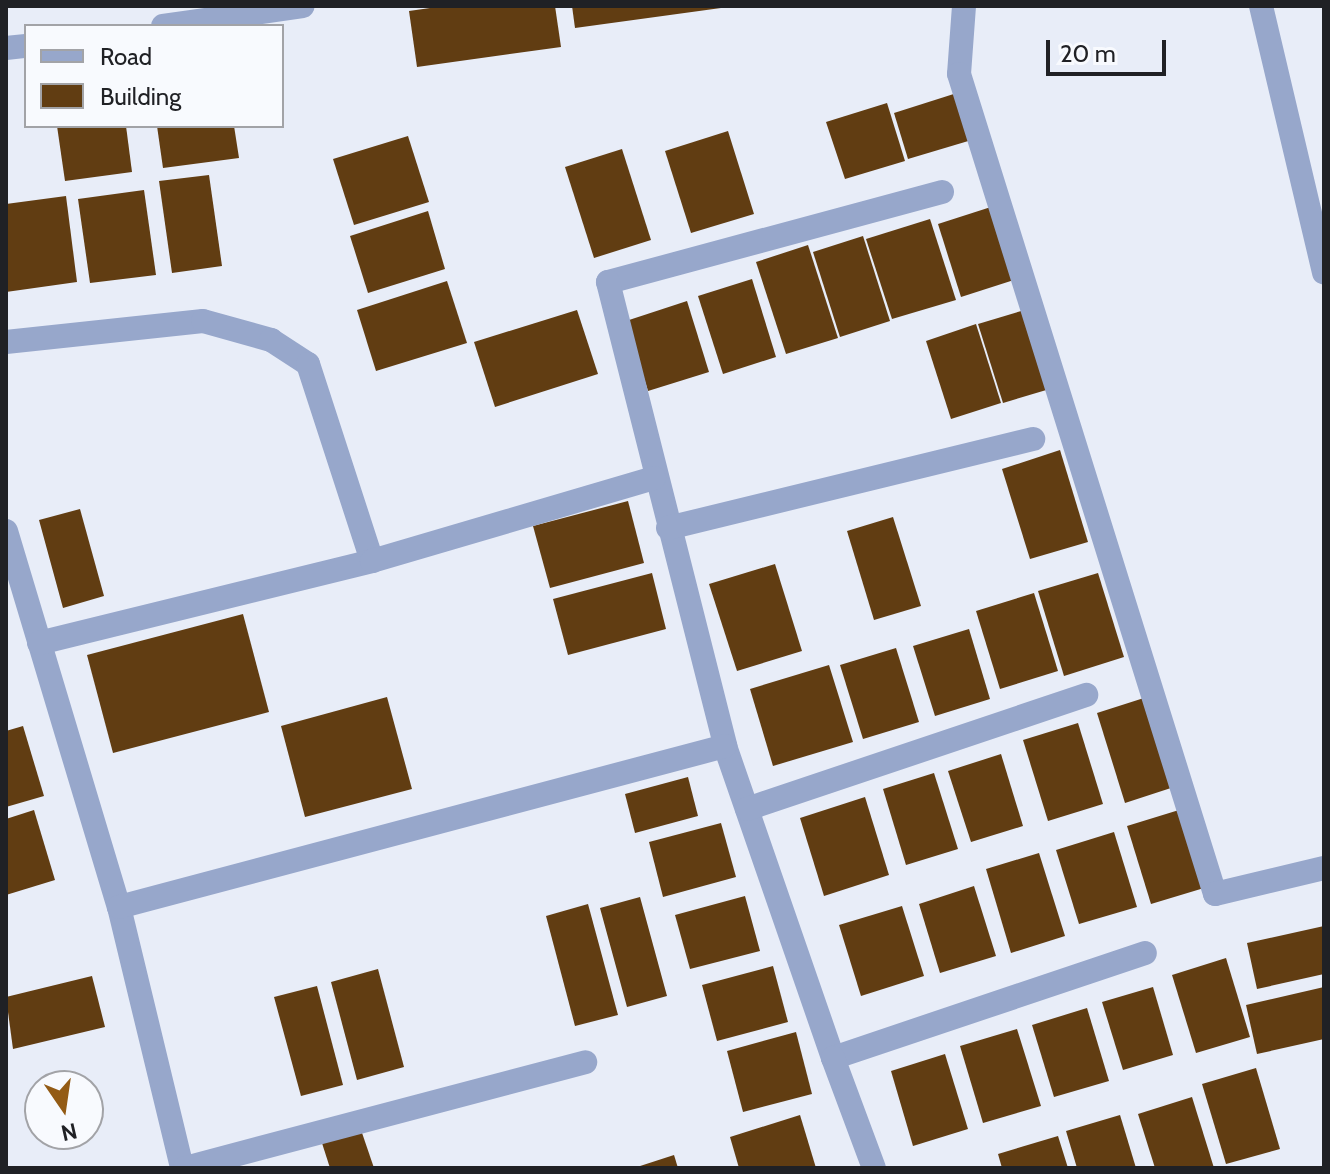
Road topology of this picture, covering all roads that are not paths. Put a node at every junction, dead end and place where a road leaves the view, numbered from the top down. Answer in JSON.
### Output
{"nodes":[{"id":1,"x":303,"y":6,"type":"edge"},
{"id":2,"x":964,"y":6,"type":"edge"},
{"id":3,"x":1261,"y":6,"type":"edge"},
{"id":4,"x":177,"y":24,"type":"edge"},
{"id":5,"x":942,"y":192,"type":"dead end"},
{"id":6,"x":1324,"y":273,"type":"edge"},
{"id":7,"x":6,"y":342,"type":"edge"},
{"id":8,"x":1033,"y":439,"type":"dead end"},
{"id":9,"x":654,"y":478,"type":"junction"},
{"id":10,"x":668,"y":528,"type":"junction"},
{"id":11,"x":6,"y":531,"type":"edge"},
{"id":12,"x":372,"y":561,"type":"junction"},
{"id":13,"x":39,"y":643,"type":"junction"},
{"id":14,"x":1086,"y":695,"type":"dead end"},
{"id":15,"x":725,"y":746,"type":"junction"},
{"id":16,"x":747,"y":809,"type":"junction"},
{"id":17,"x":1324,"y":868,"type":"edge"},
{"id":18,"x":119,"y":907,"type":"junction"},
{"id":19,"x":1145,"y":953,"type":"dead end"},
{"id":20,"x":833,"y":1058,"type":"junction"},
{"id":21,"x":585,"y":1062,"type":"dead end"},
{"id":22,"x":183,"y":1168,"type":"edge"},
{"id":23,"x":874,"y":1168,"type":"edge"}],
"edges":[{"from":1,"to":4,"type":"street"},
{"from":2,"to":17,"type":"street"},
{"from":3,"to":6,"type":"street"},
{"from":5,"to":9,"type":"street"},
{"from":7,"to":12,"type":"street"},
{"from":8,"to":10,"type":"street"},
{"from":9,"to":10,"type":"street"},
{"from":9,"to":12,"type":"street"},
{"from":10,"to":15,"type":"street"},
{"from":11,"to":13,"type":"street"},
{"from":12,"to":13,"type":"street"},
{"from":13,"to":18,"type":"street"},
{"from":14,"to":16,"type":"street"},
{"from":15,"to":16,"type":"street"},
{"from":15,"to":18,"type":"street"},
{"from":16,"to":20,"type":"street"},
{"from":18,"to":22,"type":"street"},
{"from":19,"to":20,"type":"street"},
{"from":20,"to":23,"type":"street"},
{"from":21,"to":22,"type":"street"}]}
